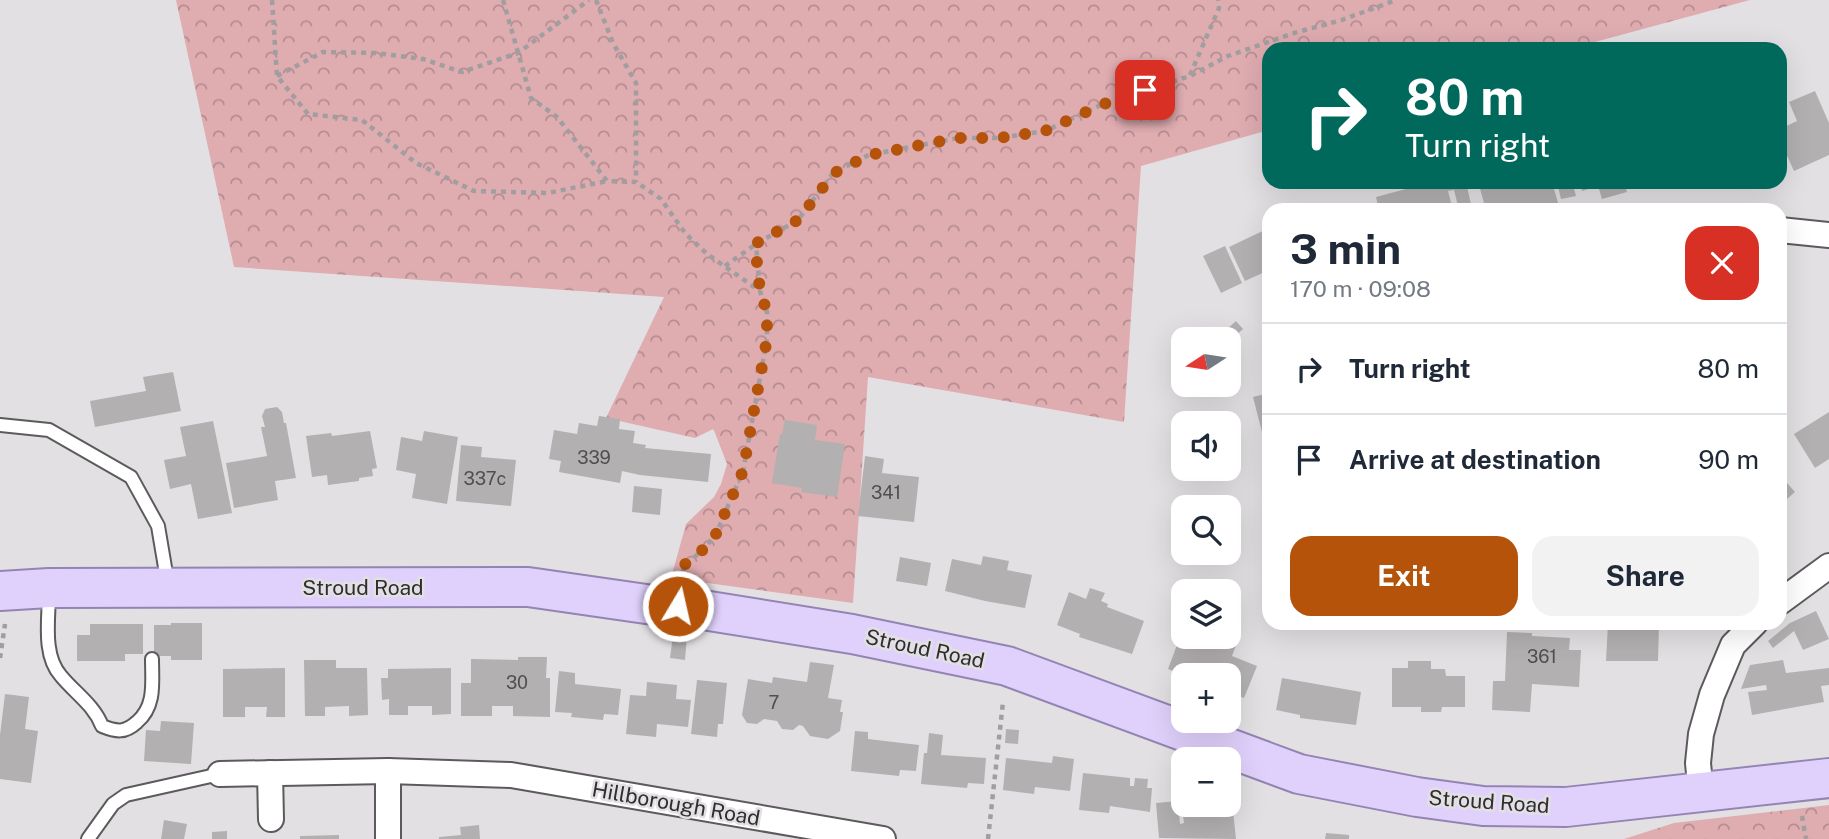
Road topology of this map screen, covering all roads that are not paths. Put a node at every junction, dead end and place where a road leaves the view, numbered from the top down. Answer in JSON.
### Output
{"nodes":[{"id":1,"x":1787,"y":231,"type":"edge"},
{"id":2,"x":1829,"y":235,"type":"edge"},
{"id":3,"x":0,"y":425,"type":"edge"},
{"id":4,"x":1829,"y":566,"type":"edge"},
{"id":5,"x":49,"y":588,"type":"junction"},
{"id":6,"x":169,"y":589,"type":"junction"},
{"id":7,"x":0,"y":591,"type":"edge"},
{"id":8,"x":1787,"y":597,"type":"edge"},
{"id":9,"x":1748,"y":630,"type":"edge"},
{"id":10,"x":152,"y":659,"type":"dead end"},
{"id":11,"x":388,"y":771,"type":"junction"},
{"id":12,"x":271,"y":773,"type":"junction"},
{"id":13,"x":220,"y":774,"type":"joint"},
{"id":14,"x":1829,"y":778,"type":"edge"},
{"id":15,"x":1701,"y":794,"type":"junction"},
{"id":16,"x":271,"y":818,"type":"dead end"},
{"id":17,"x":88,"y":839,"type":"edge"},
{"id":18,"x":388,"y":839,"type":"edge"},
{"id":19,"x":883,"y":839,"type":"edge"}],
"edges":[{"from":1,"to":2,"type":"street"},
{"from":3,"to":6,"type":"lane"},
{"from":4,"to":8,"type":"street"},
{"from":5,"to":6,"type":"main road","name":"Stroud Road"},
{"from":5,"to":7,"type":"main road","name":"Stroud Road"},
{"from":5,"to":10,"type":"lane"},
{"from":6,"to":15,"type":"main road","name":"Stroud Road"},
{"from":9,"to":15,"type":"street"},
{"from":11,"to":12,"type":"street","name":"Hillborough Road"},
{"from":11,"to":18,"type":"street"},
{"from":11,"to":19,"type":"street","name":"Hillborough Road"},
{"from":12,"to":13,"type":"street","name":"Hillborough Road"},
{"from":12,"to":16,"type":"street"},
{"from":13,"to":17,"type":"lane"},
{"from":14,"to":15,"type":"main road","name":"Stroud Road"}]}
